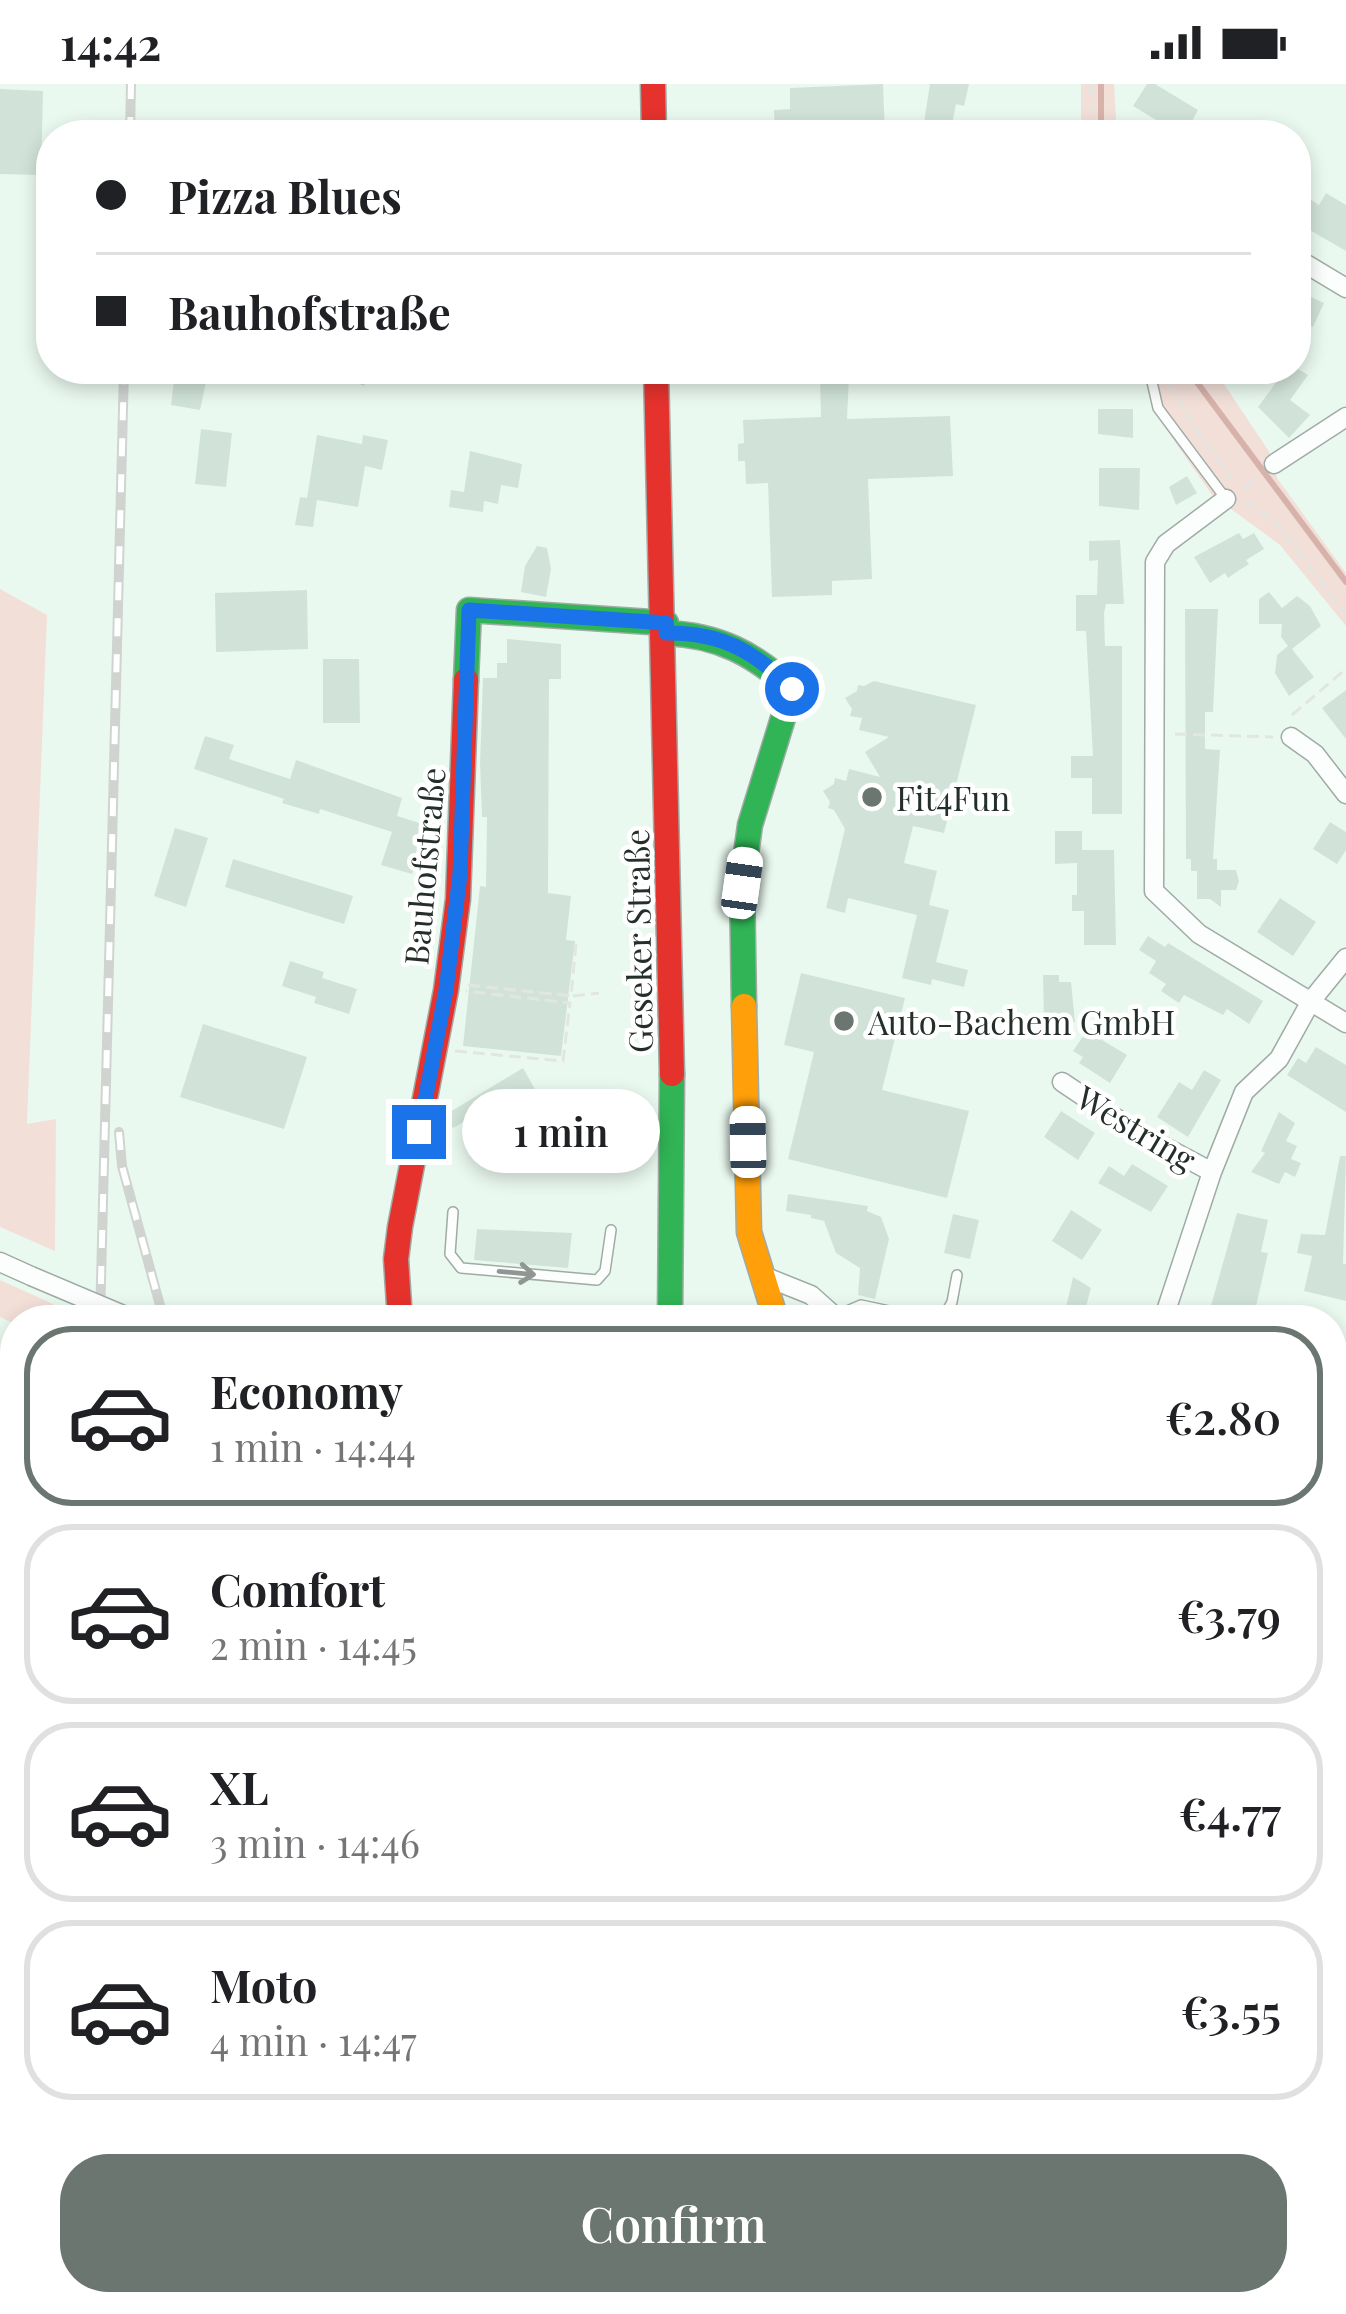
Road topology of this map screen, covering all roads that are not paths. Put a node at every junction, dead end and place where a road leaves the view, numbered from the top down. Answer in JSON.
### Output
{"nodes":[{"id":1,"x":653,"y":84,"type":"edge"},
{"id":2,"x":654,"y":120,"type":"edge"},
{"id":3,"x":1311,"y":267,"type":"edge"},
{"id":4,"x":1346,"y":288,"type":"edge"},
{"id":5,"x":656,"y":384,"type":"edge"},
{"id":6,"x":1152,"y":384,"type":"edge"},
{"id":7,"x":1346,"y":417,"type":"edge"},
{"id":8,"x":1274,"y":464,"type":"dead end"},
{"id":9,"x":1226,"y":499,"type":"joint"},
{"id":10,"x":666,"y":628,"type":"junction"},
{"id":11,"x":1291,"y":737,"type":"road end"},
{"id":12,"x":1346,"y":794,"type":"edge"},
{"id":13,"x":1346,"y":958,"type":"edge"},
{"id":14,"x":1311,"y":1001,"type":"junction"},
{"id":15,"x":1346,"y":1022,"type":"edge"},
{"id":16,"x":1062,"y":1082,"type":"dead end"},
{"id":17,"x":1212,"y":1172,"type":"junction"},
{"id":18,"x":453,"y":1212,"type":"dead end"},
{"id":19,"x":611,"y":1230,"type":"dead end"},
{"id":20,"x":0,"y":1262,"type":"edge"},
{"id":21,"x":957,"y":1275,"type":"dead end"},
{"id":22,"x":766,"y":1277,"type":"junction"},
{"id":23,"x":100,"y":1305,"type":"edge"},
{"id":24,"x":400,"y":1305,"type":"edge"},
{"id":25,"x":670,"y":1305,"type":"edge"},
{"id":26,"x":771,"y":1305,"type":"edge"},
{"id":27,"x":823,"y":1305,"type":"edge"},
{"id":28,"x":950,"y":1305,"type":"edge"},
{"id":29,"x":1168,"y":1305,"type":"edge"}],
"edges":[{"from":1,"to":2,"type":"street"},
{"from":3,"to":4,"type":"street"},
{"from":5,"to":10,"type":"street","name":"Geseker Straße"},
{"from":6,"to":9,"type":"lane"},
{"from":7,"to":8,"type":"street"},
{"from":9,"to":14,"type":"street"},
{"from":10,"to":22,"type":"street"},
{"from":10,"to":24,"type":"street","name":"Bauhofstraße"},
{"from":10,"to":25,"type":"street","name":"Geseker Straße"},
{"from":11,"to":12,"type":"street"},
{"from":13,"to":14,"type":"street","name":"Westring"},
{"from":14,"to":15,"type":"street"},
{"from":14,"to":17,"type":"street","name":"Westring"},
{"from":16,"to":17,"type":"street","name":"Westring"},
{"from":17,"to":29,"type":"street","name":"Westring"},
{"from":18,"to":19,"type":"lane","one_way":true},
{"from":20,"to":23,"type":"street","bridge":true},
{"from":21,"to":28,"type":"lane"},
{"from":22,"to":26,"type":"street"},
{"from":22,"to":27,"type":"street"}]}
